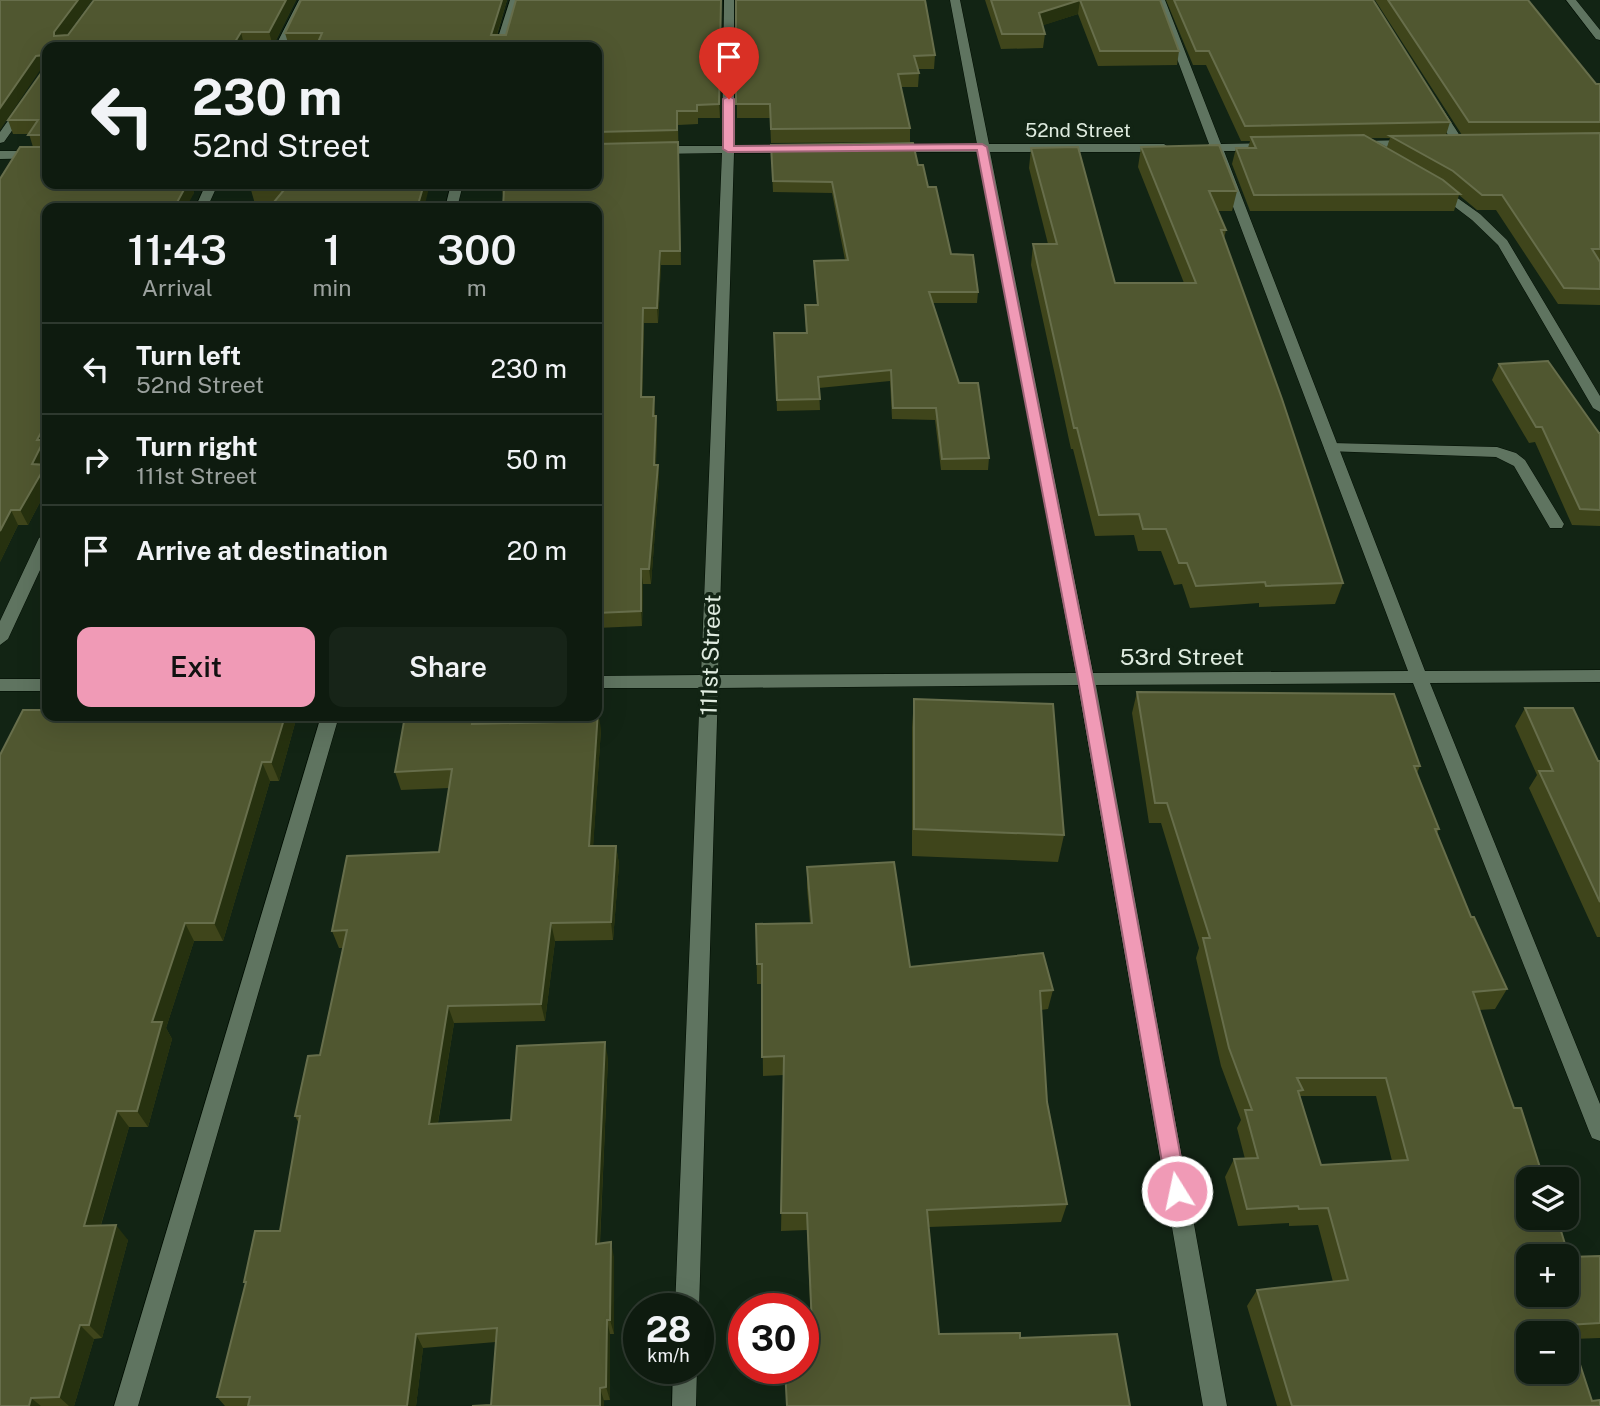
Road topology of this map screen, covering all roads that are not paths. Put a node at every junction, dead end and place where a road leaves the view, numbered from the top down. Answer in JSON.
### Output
{"nodes":[{"id":1,"x":304,"y":0,"type":"edge"},
{"id":2,"x":515,"y":0,"type":"edge"},
{"id":3,"x":729,"y":0,"type":"edge"},
{"id":4,"x":955,"y":0,"type":"edge"},
{"id":5,"x":1160,"y":0,"type":"edge"},
{"id":6,"x":1571,"y":0,"type":"edge"},
{"id":7,"x":1600,"y":37,"type":"edge"},
{"id":8,"x":283,"y":42,"type":"edge"},
{"id":9,"x":502,"y":42,"type":"edge"},
{"id":10,"x":42,"y":80,"type":"edge"},
{"id":11,"x":1428,"y":94,"type":"edge"},
{"id":12,"x":0,"y":140,"type":"edge"},
{"id":13,"x":1431,"y":142,"type":"edge"},
{"id":14,"x":1444,"y":142,"type":"edge"},
{"id":15,"x":1458,"y":142,"type":"junction"},
{"id":16,"x":1472,"y":142,"type":"edge"},
{"id":17,"x":1336,"y":145,"type":"edge"},
{"id":18,"x":1363,"y":145,"type":"junction"},
{"id":19,"x":1284,"y":146,"type":"edge"},
{"id":20,"x":982,"y":147,"type":"junction"},
{"id":21,"x":808,"y":148,"type":"edge"},
{"id":22,"x":875,"y":148,"type":"edge"},
{"id":23,"x":1177,"y":148,"type":"edge"},
{"id":24,"x":1191,"y":148,"type":"edge"},
{"id":25,"x":1219,"y":148,"type":"junction"},
{"id":26,"x":728,"y":149,"type":"junction"},
{"id":27,"x":636,"y":150,"type":"edge"},
{"id":28,"x":0,"y":155,"type":"edge"},
{"id":29,"x":42,"y":155,"type":"edge"},
{"id":30,"x":1385,"y":158,"type":"edge"},
{"id":31,"x":1420,"y":178,"type":"edge"},
{"id":32,"x":1600,"y":408,"type":"edge"},
{"id":33,"x":1331,"y":448,"type":"junction"},
{"id":34,"x":1556,"y":524,"type":"dead end"},
{"id":35,"x":42,"y":549,"type":"edge"},
{"id":36,"x":0,"y":639,"type":"edge"},
{"id":37,"x":1600,"y":676,"type":"edge"},
{"id":38,"x":1419,"y":677,"type":"junction"},
{"id":39,"x":1086,"y":679,"type":"junction"},
{"id":40,"x":709,"y":680,"type":"junction"},
{"id":41,"x":602,"y":682,"type":"edge"},
{"id":42,"x":0,"y":685,"type":"edge"},
{"id":43,"x":42,"y":685,"type":"edge"},
{"id":44,"x":329,"y":721,"type":"edge"},
{"id":45,"x":1600,"y":1131,"type":"edge"},
{"id":46,"x":688,"y":1293,"type":"edge"},
{"id":47,"x":685,"y":1384,"type":"edge"},
{"id":48,"x":126,"y":1406,"type":"edge"},
{"id":49,"x":684,"y":1406,"type":"edge"},
{"id":50,"x":1215,"y":1406,"type":"edge"}],
"edges":[{"from":1,"to":8,"type":"street"},
{"from":2,"to":9,"type":"street"},
{"from":3,"to":26,"type":"street","name":"111st Street"},
{"from":4,"to":20,"type":"street"},
{"from":5,"to":25,"type":"street"},
{"from":6,"to":7,"type":"street"},
{"from":10,"to":12,"type":"street"},
{"from":11,"to":15,"type":"street"},
{"from":13,"to":18,"type":"street"},
{"from":14,"to":15,"type":"street"},
{"from":15,"to":16,"type":"street"},
{"from":17,"to":18,"type":"street"},
{"from":18,"to":30,"type":"street"},
{"from":19,"to":25,"type":"street"},
{"from":20,"to":22,"type":"street","name":"52nd Street"},
{"from":20,"to":23,"type":"street","name":"52nd Street"},
{"from":20,"to":39,"type":"street"},
{"from":21,"to":26,"type":"street"},
{"from":24,"to":25,"type":"street"},
{"from":25,"to":33,"type":"street"},
{"from":26,"to":27,"type":"street"},
{"from":26,"to":40,"type":"street","name":"111st Street"},
{"from":28,"to":29,"type":"street"},
{"from":31,"to":32,"type":"street"},
{"from":33,"to":34,"type":"street"},
{"from":33,"to":38,"type":"street"},
{"from":35,"to":36,"type":"street"},
{"from":37,"to":38,"type":"street","name":"53rd Street"},
{"from":38,"to":39,"type":"street","name":"53rd Street"},
{"from":38,"to":45,"type":"street"},
{"from":39,"to":40,"type":"street","name":"53rd Street"},
{"from":39,"to":50,"type":"street"},
{"from":40,"to":41,"type":"street","name":"53rd Street"},
{"from":40,"to":46,"type":"street","name":"111st Street"},
{"from":42,"to":43,"type":"street"},
{"from":44,"to":48,"type":"street"},
{"from":47,"to":49,"type":"street"}]}
